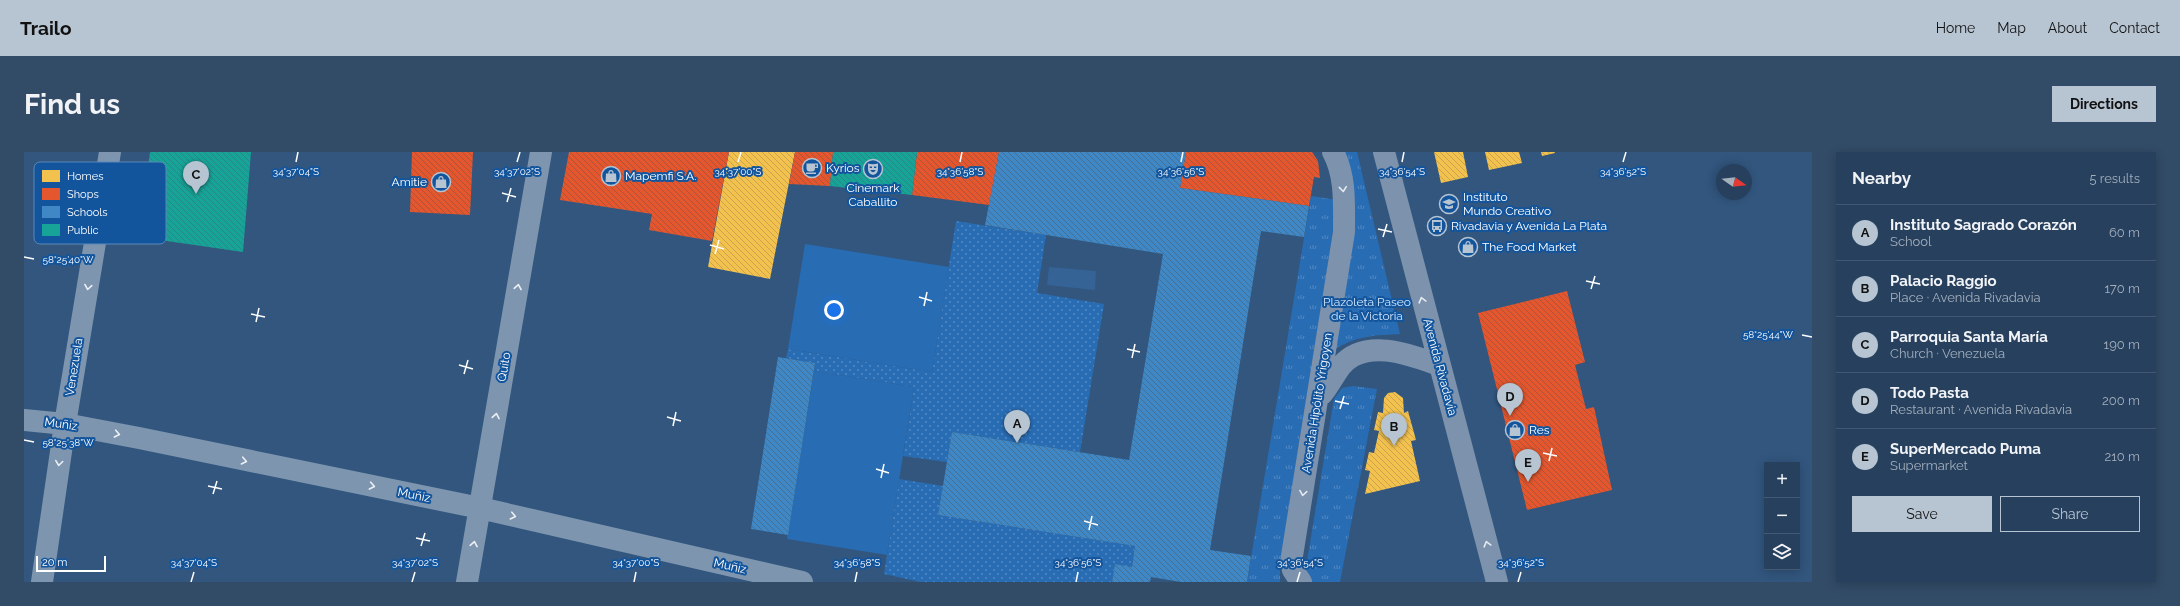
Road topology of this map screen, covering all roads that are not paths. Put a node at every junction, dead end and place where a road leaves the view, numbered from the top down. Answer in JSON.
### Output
{"nodes":[{"id":1,"x":110,"y":152,"type":"edge"},
{"id":2,"x":541,"y":152,"type":"edge"},
{"id":3,"x":1333,"y":152,"type":"edge"},
{"id":4,"x":1384,"y":152,"type":"edge"},
{"id":5,"x":108,"y":162,"type":"edge"},
{"id":6,"x":95,"y":244,"type":"edge"},
{"id":7,"x":1439,"y":365,"type":"junction"},
{"id":8,"x":1319,"y":399,"type":"junction"},
{"id":9,"x":24,"y":420,"type":"edge"},
{"id":10,"x":65,"y":424,"type":"junction"},
{"id":11,"x":480,"y":508,"type":"junction"},
{"id":12,"x":42,"y":582,"type":"edge"},
{"id":13,"x":467,"y":582,"type":"edge"},
{"id":14,"x":802,"y":582,"type":"edge"},
{"id":15,"x":1301,"y":582,"type":"edge"},
{"id":16,"x":1497,"y":582,"type":"edge"}],
"edges":[{"from":1,"to":5,"type":"street","name":"Venezuela","one_way":true},
{"from":11,"to":2,"type":"street","name":"Quito","one_way":true},
{"from":3,"to":8,"type":"main road","name":"Avenida Hipólito Yrigoyen","one_way":true},
{"from":7,"to":4,"type":"main road","name":"Avenida Rivadavia","one_way":true},
{"from":6,"to":10,"type":"street","name":"Venezuela","one_way":true},
{"from":7,"to":8,"type":"main road"},
{"from":16,"to":7,"type":"main road","name":"Avenida Rivadavia","one_way":true},
{"from":8,"to":15,"type":"main road","name":"Avenida Hipólito Yrigoyen","one_way":true},
{"from":9,"to":10,"type":"street","name":"Muñiz"},
{"from":10,"to":11,"type":"street","name":"Muñiz","one_way":true},
{"from":10,"to":12,"type":"street","name":"Venezuela","one_way":true},
{"from":13,"to":11,"type":"street","name":"Quito","one_way":true},
{"from":11,"to":14,"type":"street","name":"Muñiz","one_way":true}]}
